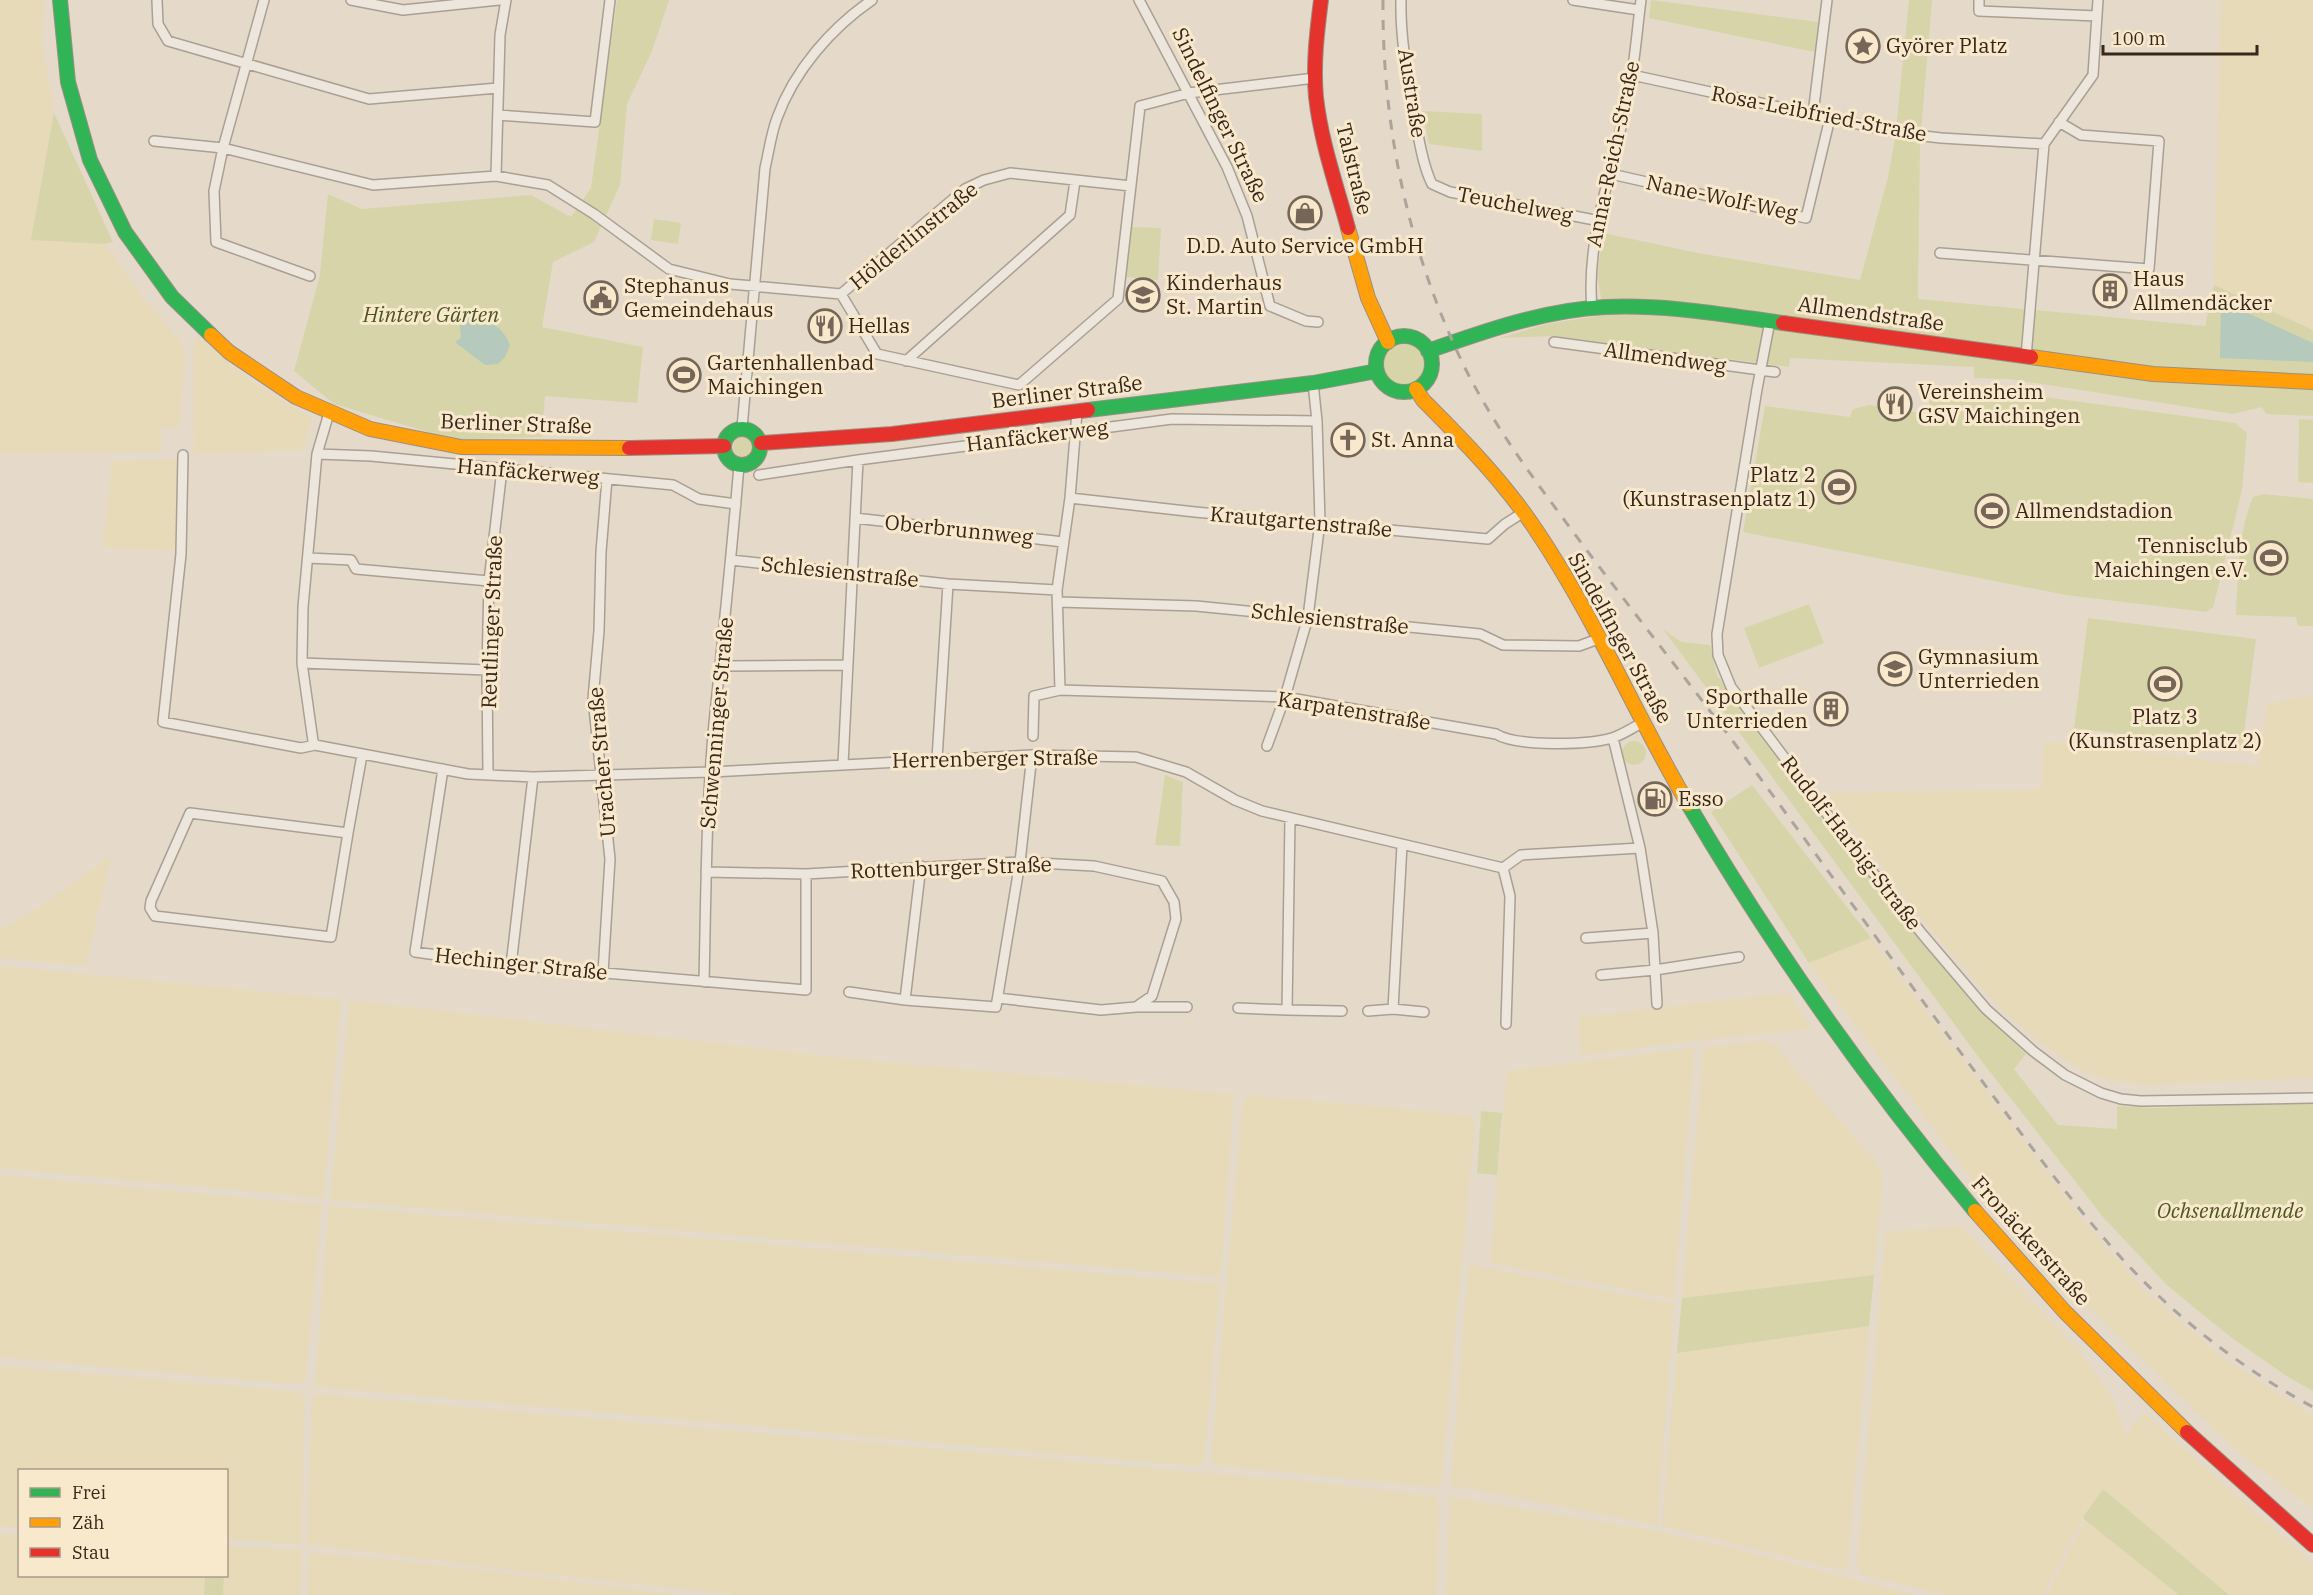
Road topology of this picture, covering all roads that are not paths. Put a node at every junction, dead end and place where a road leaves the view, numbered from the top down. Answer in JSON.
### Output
{"nodes":[{"id":1,"x":60,"y":0,"type":"edge"},
{"id":2,"x":157,"y":0,"type":"edge"},
{"id":3,"x":264,"y":0,"type":"edge"},
{"id":4,"x":351,"y":0,"type":"edge"},
{"id":5,"x":499,"y":0,"type":"edge"},
{"id":6,"x":506,"y":0,"type":"edge"},
{"id":7,"x":610,"y":0,"type":"edge"},
{"id":8,"x":872,"y":0,"type":"edge"},
{"id":9,"x":1139,"y":0,"type":"edge"},
{"id":10,"x":1321,"y":0,"type":"edge"},
{"id":11,"x":1401,"y":0,"type":"edge"},
{"id":12,"x":1573,"y":0,"type":"edge"},
{"id":13,"x":1827,"y":0,"type":"edge"},
{"id":14,"x":1979,"y":0,"type":"edge"},
{"id":15,"x":2098,"y":0,"type":"edge"},
{"id":16,"x":1640,"y":5,"type":"edge"},
{"id":17,"x":2097,"y":16,"type":"junction"},
{"id":18,"x":248,"y":62,"type":"junction"},
{"id":19,"x":1632,"y":75,"type":"junction"},
{"id":20,"x":1314,"y":78,"type":"junction"},
{"id":21,"x":498,"y":88,"type":"junction"},
{"id":22,"x":1189,"y":93,"type":"junction"},
{"id":23,"x":1813,"y":114,"type":"junction"},
{"id":24,"x":498,"y":115,"type":"junction"},
{"id":25,"x":1830,"y":118,"type":"junction"},
{"id":26,"x":2059,"y":122,"type":"junction"},
{"id":27,"x":154,"y":141,"type":"dead end"},
{"id":28,"x":2044,"y":144,"type":"junction"},
{"id":29,"x":223,"y":148,"type":"junction"},
{"id":30,"x":1611,"y":174,"type":"junction"},
{"id":31,"x":496,"y":176,"type":"junction"},
{"id":32,"x":1075,"y":181,"type":"junction"},
{"id":33,"x":1432,"y":184,"type":"joint"},
{"id":34,"x":1131,"y":186,"type":"junction"},
{"id":35,"x":1600,"y":221,"type":"junction"},
{"id":36,"x":1941,"y":253,"type":"dead end"},
{"id":37,"x":2034,"y":259,"type":"junction"},
{"id":38,"x":310,"y":276,"type":"dead end"},
{"id":39,"x":755,"y":286,"type":"junction"},
{"id":40,"x":841,"y":294,"type":"junction"},
{"id":41,"x":1592,"y":308,"type":"junction"},
{"id":42,"x":1770,"y":321,"type":"junction"},
{"id":43,"x":1318,"y":322,"type":"dead end"},
{"id":44,"x":1388,"y":342,"type":"junction"},
{"id":45,"x":1554,"y":342,"type":"dead end"},
{"id":46,"x":1428,"y":351,"type":"junction"},
{"id":47,"x":2026,"y":357,"type":"junction"},
{"id":48,"x":906,"y":361,"type":"junction"},
{"id":49,"x":1377,"y":371,"type":"junction"},
{"id":50,"x":1760,"y":371,"type":"junction"},
{"id":51,"x":1775,"y":372,"type":"dead end"},
{"id":52,"x":2313,"y":382,"type":"edge"},
{"id":53,"x":1313,"y":383,"type":"junction"},
{"id":54,"x":1416,"y":389,"type":"junction"},
{"id":55,"x":1077,"y":412,"type":"junction"},
{"id":56,"x":329,"y":413,"type":"junction"},
{"id":57,"x":1317,"y":421,"type":"junction"},
{"id":58,"x":742,"y":428,"type":"junction"},
{"id":59,"x":1077,"y":430,"type":"junction"},
{"id":60,"x":760,"y":443,"type":"junction"},
{"id":61,"x":724,"y":446,"type":"junction"},
{"id":62,"x":317,"y":454,"type":"junction"},
{"id":63,"x":183,"y":455,"type":"dead end"},
{"id":64,"x":858,"y":460,"type":"junction"},
{"id":65,"x":739,"y":465,"type":"junction"},
{"id":66,"x":502,"y":469,"type":"junction"},
{"id":67,"x":759,"y":475,"type":"dead end"},
{"id":68,"x":607,"y":479,"type":"junction"},
{"id":69,"x":1070,"y":498,"type":"junction"},
{"id":70,"x":736,"y":504,"type":"junction"},
{"id":71,"x":1524,"y":512,"type":"junction"},
{"id":72,"x":855,"y":519,"type":"junction"},
{"id":73,"x":1320,"y":522,"type":"junction"},
{"id":74,"x":1063,"y":542,"type":"junction"},
{"id":75,"x":308,"y":558,"type":"junction"},
{"id":76,"x":731,"y":560,"type":"junction"},
{"id":77,"x":852,"y":574,"type":"junction"},
{"id":78,"x":489,"y":581,"type":"junction"},
{"id":79,"x":948,"y":584,"type":"junction"},
{"id":80,"x":1057,"y":590,"type":"junction"},
{"id":81,"x":1058,"y":602,"type":"junction"},
{"id":82,"x":1308,"y":617,"type":"junction"},
{"id":83,"x":1598,"y":639,"type":"junction"},
{"id":84,"x":302,"y":663,"type":"junction"},
{"id":85,"x":847,"y":665,"type":"junction"},
{"id":86,"x":722,"y":666,"type":"junction"},
{"id":87,"x":487,"y":670,"type":"junction"},
{"id":88,"x":1060,"y":690,"type":"junction"},
{"id":89,"x":1285,"y":698,"type":"junction"},
{"id":90,"x":1642,"y":723,"type":"junction"},
{"id":91,"x":1033,"y":736,"type":"dead end"},
{"id":92,"x":1613,"y":738,"type":"junction"},
{"id":93,"x":315,"y":745,"type":"junction"},
{"id":94,"x":1268,"y":746,"type":"dead end"},
{"id":95,"x":362,"y":755,"type":"junction"},
{"id":96,"x":1032,"y":755,"type":"junction"},
{"id":97,"x":937,"y":759,"type":"junction"},
{"id":98,"x":843,"y":764,"type":"junction"},
{"id":99,"x":443,"y":769,"type":"junction"},
{"id":100,"x":711,"y":772,"type":"junction"},
{"id":101,"x":602,"y":774,"type":"junction"},
{"id":102,"x":488,"y":775,"type":"junction"},
{"id":103,"x":532,"y":777,"type":"junction"},
{"id":104,"x":1290,"y":818,"type":"junction"},
{"id":105,"x":348,"y":833,"type":"junction"},
{"id":106,"x":1402,"y":845,"type":"junction"},
{"id":107,"x":1640,"y":848,"type":"junction"},
{"id":108,"x":1020,"y":862,"type":"junction"},
{"id":109,"x":921,"y":866,"type":"junction"},
{"id":110,"x":1503,"y":868,"type":"junction"},
{"id":111,"x":706,"y":872,"type":"junction"},
{"id":112,"x":806,"y":874,"type":"junction"},
{"id":113,"x":1764,"y":924,"type":"joint"},
{"id":114,"x":1653,"y":933,"type":"junction"},
{"id":115,"x":1586,"y":938,"type":"dead end"},
{"id":116,"x":1740,"y":957,"type":"dead end"},
{"id":117,"x":511,"y":965,"type":"junction"},
{"id":118,"x":1655,"y":970,"type":"junction"},
{"id":119,"x":603,"y":974,"type":"junction"},
{"id":120,"x":1601,"y":975,"type":"dead end"},
{"id":121,"x":705,"y":982,"type":"junction"},
{"id":122,"x":849,"y":992,"type":"dead end"},
{"id":123,"x":905,"y":1000,"type":"junction"},
{"id":124,"x":997,"y":1002,"type":"junction"},
{"id":125,"x":1657,"y":1004,"type":"dead end"},
{"id":126,"x":1136,"y":1007,"type":"junction"},
{"id":127,"x":1187,"y":1007,"type":"dead end"},
{"id":128,"x":1238,"y":1008,"type":"dead end"},
{"id":129,"x":1393,"y":1009,"type":"junction"},
{"id":130,"x":1287,"y":1010,"type":"junction"},
{"id":131,"x":1342,"y":1011,"type":"dead end"},
{"id":132,"x":1368,"y":1011,"type":"dead end"},
{"id":133,"x":1424,"y":1012,"type":"dead end"},
{"id":134,"x":1506,"y":1024,"type":"dead end"},
{"id":135,"x":2313,"y":1098,"type":"edge"},
{"id":136,"x":2313,"y":1545,"type":"edge"}],
"edges":[{"from":1,"to":56,"type":"main road","name":"Berliner Straße"},
{"from":2,"to":18,"type":"street"},
{"from":3,"to":18,"type":"street"},
{"from":4,"to":5,"type":"street"},
{"from":6,"to":21,"type":"street"},
{"from":7,"to":24,"type":"street"},
{"from":8,"to":39,"type":"street"},
{"from":9,"to":22,"type":"street","name":"Sindelfinger Straße"},
{"from":10,"to":20,"type":"main road","name":"Talstraße"},
{"from":11,"to":33,"type":"street","name":"Austraße"},
{"from":12,"to":16,"type":"street"},
{"from":13,"to":23,"type":"street"},
{"from":14,"to":17,"type":"street"},
{"from":15,"to":17,"type":"street"},
{"from":16,"to":19,"type":"street","name":"Anna-Reich-Straße"},
{"from":17,"to":26,"type":"street"},
{"from":18,"to":21,"type":"street"},
{"from":18,"to":29,"type":"street"},
{"from":19,"to":23,"type":"street","name":"Rosa-Leibfried-Straße"},
{"from":19,"to":30,"type":"street","name":"Anna-Reich-Straße"},
{"from":20,"to":22,"type":"street"},
{"from":20,"to":44,"type":"main road","name":"Talstraße"},
{"from":21,"to":24,"type":"street"},
{"from":22,"to":34,"type":"street"},
{"from":22,"to":43,"type":"street","name":"Sindelfinger Straße"},
{"from":23,"to":25,"type":"street","name":"Rosa-Leibfried-Straße"},
{"from":24,"to":31,"type":"street"},
{"from":25,"to":28,"type":"street","name":"Rosa-Leibfried-Straße"},
{"from":25,"to":30,"type":"street","name":"Nane-Wolf-Weg"},
{"from":26,"to":28,"type":"street"},
{"from":26,"to":37,"type":"street"},
{"from":27,"to":29,"type":"street"},
{"from":28,"to":37,"type":"street"},
{"from":29,"to":31,"type":"street"},
{"from":29,"to":38,"type":"street"},
{"from":30,"to":35,"type":"street","name":"Anna-Reich-Straße"},
{"from":31,"to":39,"type":"street"},
{"from":32,"to":34,"type":"street","name":"Hölderlinstraße"},
{"from":32,"to":40,"type":"street","name":"Hölderlinstraße"},
{"from":32,"to":48,"type":"street"},
{"from":33,"to":35,"type":"street","name":"Teuchelweg"},
{"from":34,"to":48,"type":"street"},
{"from":35,"to":41,"type":"street","name":"Anna-Reich-Straße"},
{"from":36,"to":37,"type":"street"},
{"from":37,"to":47,"type":"street"},
{"from":39,"to":40,"type":"street"},
{"from":39,"to":58,"type":"street"},
{"from":40,"to":48,"type":"street"},
{"from":41,"to":42,"type":"main road","name":"Allmendstraße"},
{"from":41,"to":46,"type":"main road","name":"Allmendstraße"},
{"from":42,"to":47,"type":"main road","name":"Allmendstraße"},
{"from":42,"to":50,"type":"street","name":"Rudolf-Harbig-Straße"},
{"from":44,"to":46,"type":"main road"},
{"from":44,"to":49,"type":"main road"},
{"from":45,"to":50,"type":"street","name":"Allmendweg"},
{"from":46,"to":54,"type":"main road"},
{"from":47,"to":52,"type":"main road","name":"Allmendstraße"},
{"from":49,"to":53,"type":"main road","name":"Berliner Straße"},
{"from":49,"to":54,"type":"main road"},
{"from":50,"to":51,"type":"street","name":"Allmendweg"},
{"from":50,"to":135,"type":"street","name":"Rudolf-Harbig-Straße"},
{"from":53,"to":55,"type":"main road","name":"Berliner Straße"},
{"from":53,"to":57,"type":"street"},
{"from":54,"to":71,"type":"main road","name":"Sindelfinger Straße"},
{"from":55,"to":59,"type":"street","name":"Oberbrunnweg"},
{"from":55,"to":60,"type":"main road","name":"Berliner Straße"},
{"from":56,"to":61,"type":"main road","name":"Berliner Straße"},
{"from":56,"to":62,"type":"street"},
{"from":57,"to":59,"type":"street","name":"Hanfäckerweg"},
{"from":57,"to":73,"type":"street"},
{"from":58,"to":60,"type":"main road"},
{"from":58,"to":61,"type":"main road"},
{"from":59,"to":64,"type":"street","name":"Hanfäckerweg"},
{"from":59,"to":69,"type":"street","name":"Oberbrunnweg"},
{"from":60,"to":65,"type":"main road"},
{"from":61,"to":65,"type":"main road"},
{"from":62,"to":66,"type":"street","name":"Hanfäckerweg"},
{"from":62,"to":75,"type":"street"},
{"from":63,"to":93,"type":"street","name":"Herrenberger Straße"},
{"from":64,"to":67,"type":"street","name":"Hanfäckerweg"},
{"from":64,"to":72,"type":"street"},
{"from":65,"to":70,"type":"street","name":"Schwenninger Straße"},
{"from":66,"to":68,"type":"street","name":"Hanfäckerweg"},
{"from":66,"to":78,"type":"street","name":"Reutlinger Straße"},
{"from":68,"to":70,"type":"street","name":"Hanfäckerweg"},
{"from":68,"to":101,"type":"street","name":"Uracher Straße"},
{"from":69,"to":73,"type":"street","name":"Krautgartenstraße"},
{"from":69,"to":74,"type":"street","name":"Oberbrunnweg"},
{"from":70,"to":76,"type":"street","name":"Schwenninger Straße"},
{"from":71,"to":73,"type":"street","name":"Krautgartenstraße"},
{"from":71,"to":83,"type":"main road","name":"Sindelfinger Straße"},
{"from":72,"to":74,"type":"street","name":"Oberbrunnweg"},
{"from":72,"to":77,"type":"street"},
{"from":73,"to":82,"type":"street"},
{"from":74,"to":80,"type":"street","name":"Oberbrunnweg"},
{"from":75,"to":78,"type":"street"},
{"from":75,"to":84,"type":"street"},
{"from":76,"to":77,"type":"street","name":"Schlesienstraße"},
{"from":76,"to":86,"type":"street","name":"Schwenninger Straße"},
{"from":77,"to":79,"type":"street","name":"Schlesienstraße"},
{"from":77,"to":85,"type":"street"},
{"from":78,"to":87,"type":"street","name":"Reutlinger Straße"},
{"from":79,"to":80,"type":"street","name":"Schlesienstraße"},
{"from":79,"to":97,"type":"street"},
{"from":80,"to":81,"type":"street","name":"Oberbrunnweg"},
{"from":81,"to":82,"type":"street","name":"Schlesienstraße"},
{"from":81,"to":88,"type":"street","name":"Oberbrunnweg"},
{"from":82,"to":83,"type":"street","name":"Schlesienstraße"},
{"from":82,"to":89,"type":"street"},
{"from":83,"to":90,"type":"main road","name":"Sindelfinger Straße"},
{"from":84,"to":87,"type":"street"},
{"from":84,"to":93,"type":"street"},
{"from":85,"to":86,"type":"street"},
{"from":85,"to":98,"type":"street"},
{"from":86,"to":100,"type":"street","name":"Schwenninger Straße"},
{"from":87,"to":102,"type":"street","name":"Reutlinger Straße"},
{"from":88,"to":89,"type":"street","name":"Karpatenstraße"},
{"from":88,"to":91,"type":"street"},
{"from":89,"to":92,"type":"street","name":"Karpatenstraße"},
{"from":89,"to":94,"type":"street"},
{"from":90,"to":92,"type":"street","name":"Karpatenstraße"},
{"from":90,"to":113,"type":"main road","name":"Sindelfinger Straße"},
{"from":92,"to":107,"type":"street"},
{"from":93,"to":95,"type":"street","name":"Herrenberger Straße"},
{"from":95,"to":99,"type":"street","name":"Herrenberger Straße"},
{"from":95,"to":105,"type":"street"},
{"from":96,"to":97,"type":"street","name":"Herrenberger Straße"},
{"from":96,"to":104,"type":"street","name":"Herrenberger Straße"},
{"from":96,"to":108,"type":"street"},
{"from":97,"to":98,"type":"street","name":"Herrenberger Straße"},
{"from":98,"to":100,"type":"street","name":"Herrenberger Straße"},
{"from":99,"to":102,"type":"street","name":"Herrenberger Straße"},
{"from":99,"to":117,"type":"street","name":"Hechinger Straße"},
{"from":100,"to":101,"type":"street","name":"Herrenberger Straße"},
{"from":100,"to":111,"type":"street","name":"Schwenninger Straße"},
{"from":101,"to":103,"type":"street","name":"Herrenberger Straße"},
{"from":101,"to":119,"type":"street","name":"Uracher Straße"},
{"from":102,"to":103,"type":"street","name":"Herrenberger Straße"},
{"from":103,"to":117,"type":"street"},
{"from":104,"to":106,"type":"street","name":"Herrenberger Straße"},
{"from":104,"to":130,"type":"street"},
{"from":105,"to":105,"type":"street"},
{"from":106,"to":110,"type":"street","name":"Herrenberger Straße"},
{"from":106,"to":129,"type":"street"},
{"from":107,"to":110,"type":"street"},
{"from":107,"to":114,"type":"street"},
{"from":108,"to":109,"type":"street","name":"Rottenburger Straße"},
{"from":108,"to":124,"type":"street"},
{"from":108,"to":126,"type":"street","name":"Rottenburger Straße"},
{"from":109,"to":112,"type":"street","name":"Rottenburger Straße"},
{"from":109,"to":123,"type":"street"},
{"from":110,"to":134,"type":"street"},
{"from":111,"to":112,"type":"street","name":"Rottenburger Straße"},
{"from":111,"to":121,"type":"street","name":"Schwenninger Straße"},
{"from":112,"to":121,"type":"street","name":"Hechinger Straße"},
{"from":113,"to":136,"type":"main road","name":"Fronäckerstraße"},
{"from":114,"to":115,"type":"street"},
{"from":114,"to":118,"type":"street"},
{"from":116,"to":118,"type":"street"},
{"from":117,"to":119,"type":"street","name":"Hechinger Straße"},
{"from":118,"to":120,"type":"street"},
{"from":118,"to":125,"type":"street"},
{"from":119,"to":121,"type":"street","name":"Hechinger Straße"},
{"from":122,"to":123,"type":"street"},
{"from":123,"to":124,"type":"street"},
{"from":124,"to":126,"type":"street"},
{"from":126,"to":127,"type":"street"},
{"from":128,"to":130,"type":"street"},
{"from":129,"to":132,"type":"street"},
{"from":129,"to":133,"type":"street"},
{"from":130,"to":131,"type":"street"}]}
